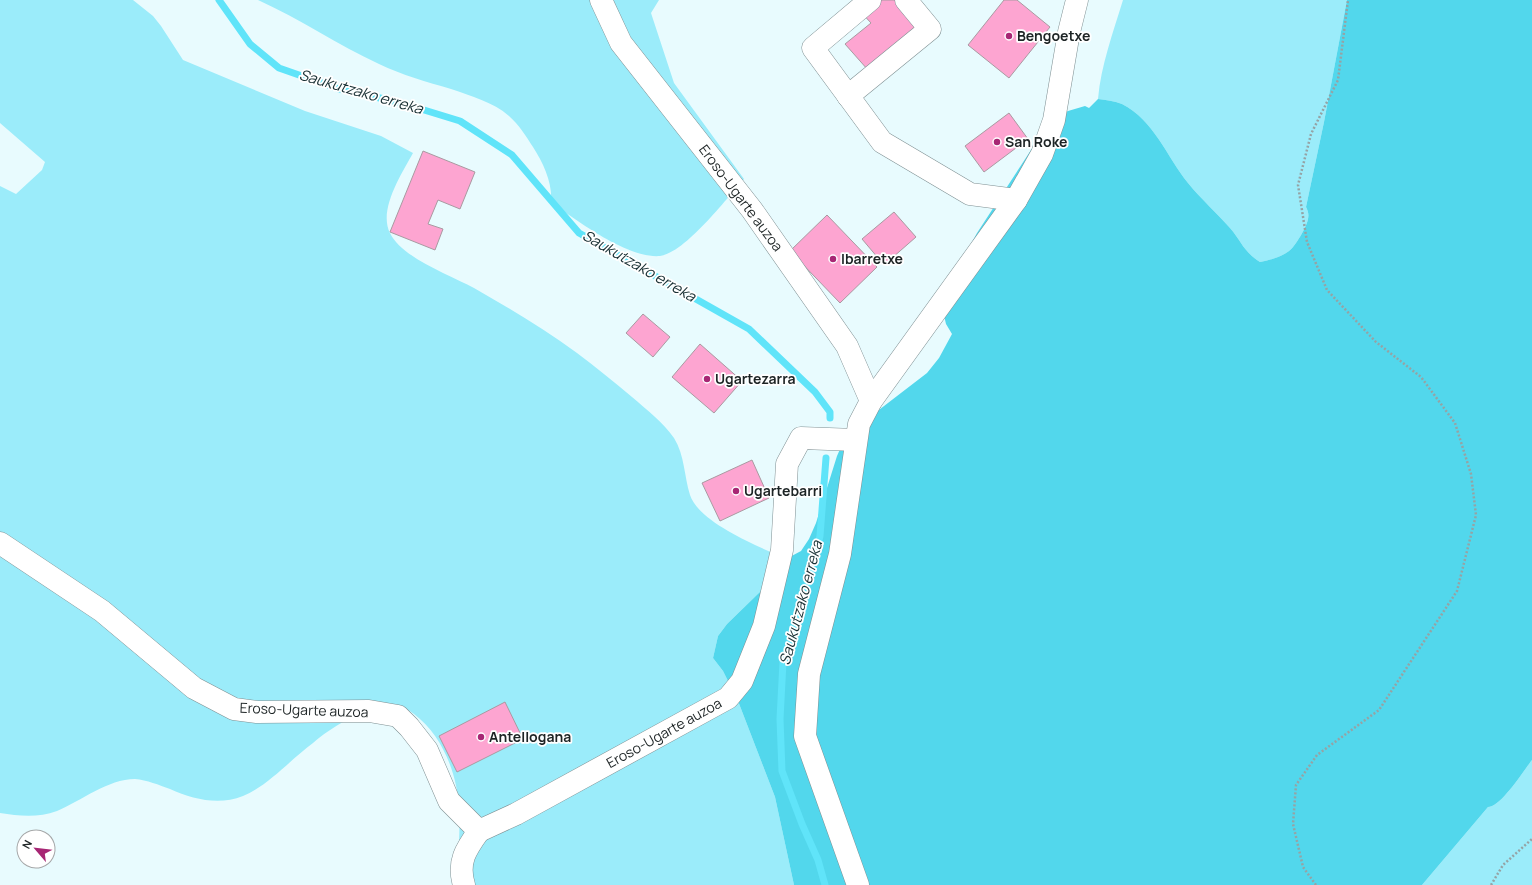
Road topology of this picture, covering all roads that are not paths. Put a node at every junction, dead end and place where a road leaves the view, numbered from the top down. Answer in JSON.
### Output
{"nodes":[{"id":1,"x":601,"y":0,"type":"edge"},
{"id":2,"x":870,"y":0,"type":"edge"},
{"id":3,"x":906,"y":0,"type":"edge"},
{"id":4,"x":1077,"y":0,"type":"edge"},
{"id":5,"x":848,"y":96,"type":"junction"},
{"id":6,"x":1016,"y":200,"type":"junction"},
{"id":7,"x":871,"y":402,"type":"junction"},
{"id":8,"x":856,"y":440,"type":"junction"},
{"id":9,"x":0,"y":543,"type":"edge"},
{"id":10,"x":479,"y":831,"type":"junction"},
{"id":11,"x":464,"y":885,"type":"edge"},
{"id":12,"x":858,"y":885,"type":"edge"}],
"edges":[{"from":1,"to":7,"type":"street","name":"Eroso-Ugarte auzoa"},
{"from":2,"to":5,"type":"street"},
{"from":3,"to":5,"type":"street"},
{"from":4,"to":6,"type":"street"},
{"from":5,"to":6,"type":"street"},
{"from":6,"to":7,"type":"street"},
{"from":7,"to":8,"type":"street"},
{"from":8,"to":10,"type":"street","name":"Eroso-Ugarte auzoa"},
{"from":8,"to":12,"type":"street"},
{"from":9,"to":10,"type":"street","name":"Eroso-Ugarte auzoa"},
{"from":10,"to":11,"type":"street"}]}
